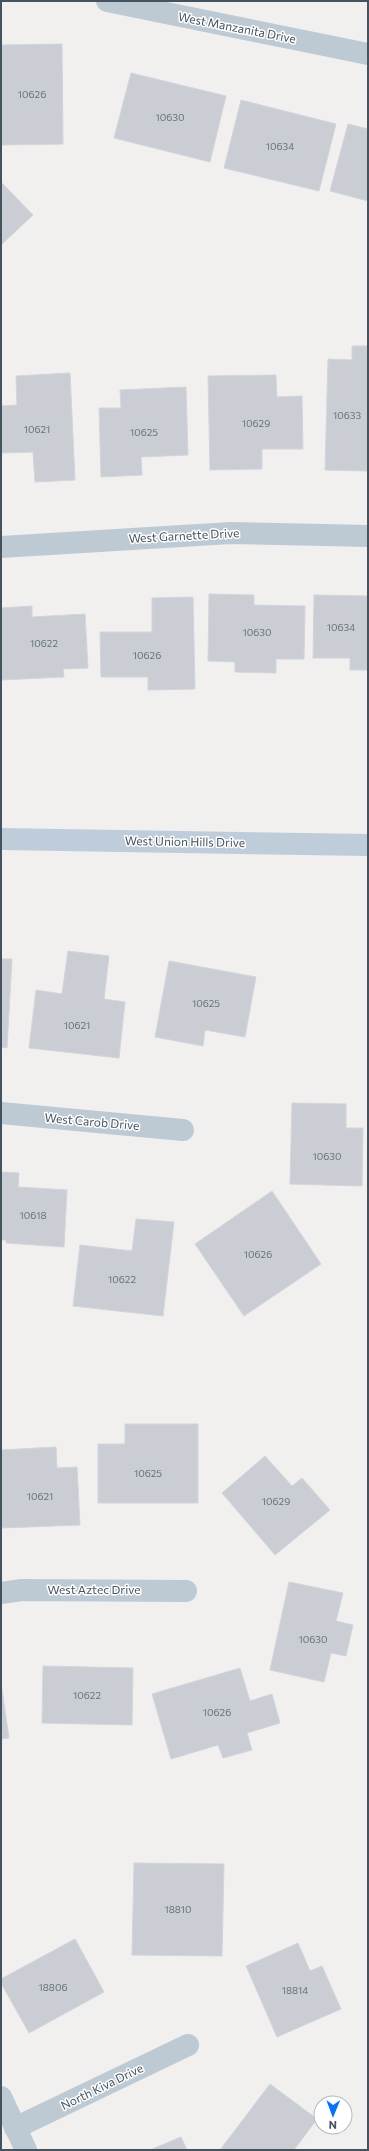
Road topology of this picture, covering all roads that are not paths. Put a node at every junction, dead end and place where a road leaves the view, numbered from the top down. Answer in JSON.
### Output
{"nodes":[{"id":1,"x":107,"y":1,"type":"edge"},
{"id":2,"x":368,"y":54,"type":"edge"},
{"id":3,"x":368,"y":536,"type":"edge"},
{"id":4,"x":1,"y":547,"type":"edge"},
{"id":5,"x":1,"y":839,"type":"edge"},
{"id":6,"x":368,"y":845,"type":"edge"},
{"id":7,"x":1,"y":1113,"type":"edge"},
{"id":8,"x":183,"y":1130,"type":"dead end"},
{"id":9,"x":186,"y":1591,"type":"dead end"},
{"id":10,"x":1,"y":1593,"type":"edge"},
{"id":11,"x":188,"y":2045,"type":"dead end"},
{"id":12,"x":1,"y":2097,"type":"edge"},
{"id":13,"x":15,"y":2128,"type":"junction"},
{"id":14,"x":26,"y":2150,"type":"edge"}],
"edges":[{"from":1,"to":2,"type":"street","name":"West Manzanita Drive"},
{"from":3,"to":4,"type":"street","name":"West Garnette Drive"},
{"from":5,"to":6,"type":"main road","name":"West Union Hills Drive"},
{"from":7,"to":8,"type":"street","name":"West Carob Drive"},
{"from":9,"to":10,"type":"street","name":"West Aztec Drive"},
{"from":11,"to":13,"type":"street","name":"North Kiva Drive"},
{"from":12,"to":13,"type":"street"},
{"from":13,"to":14,"type":"street"}]}
